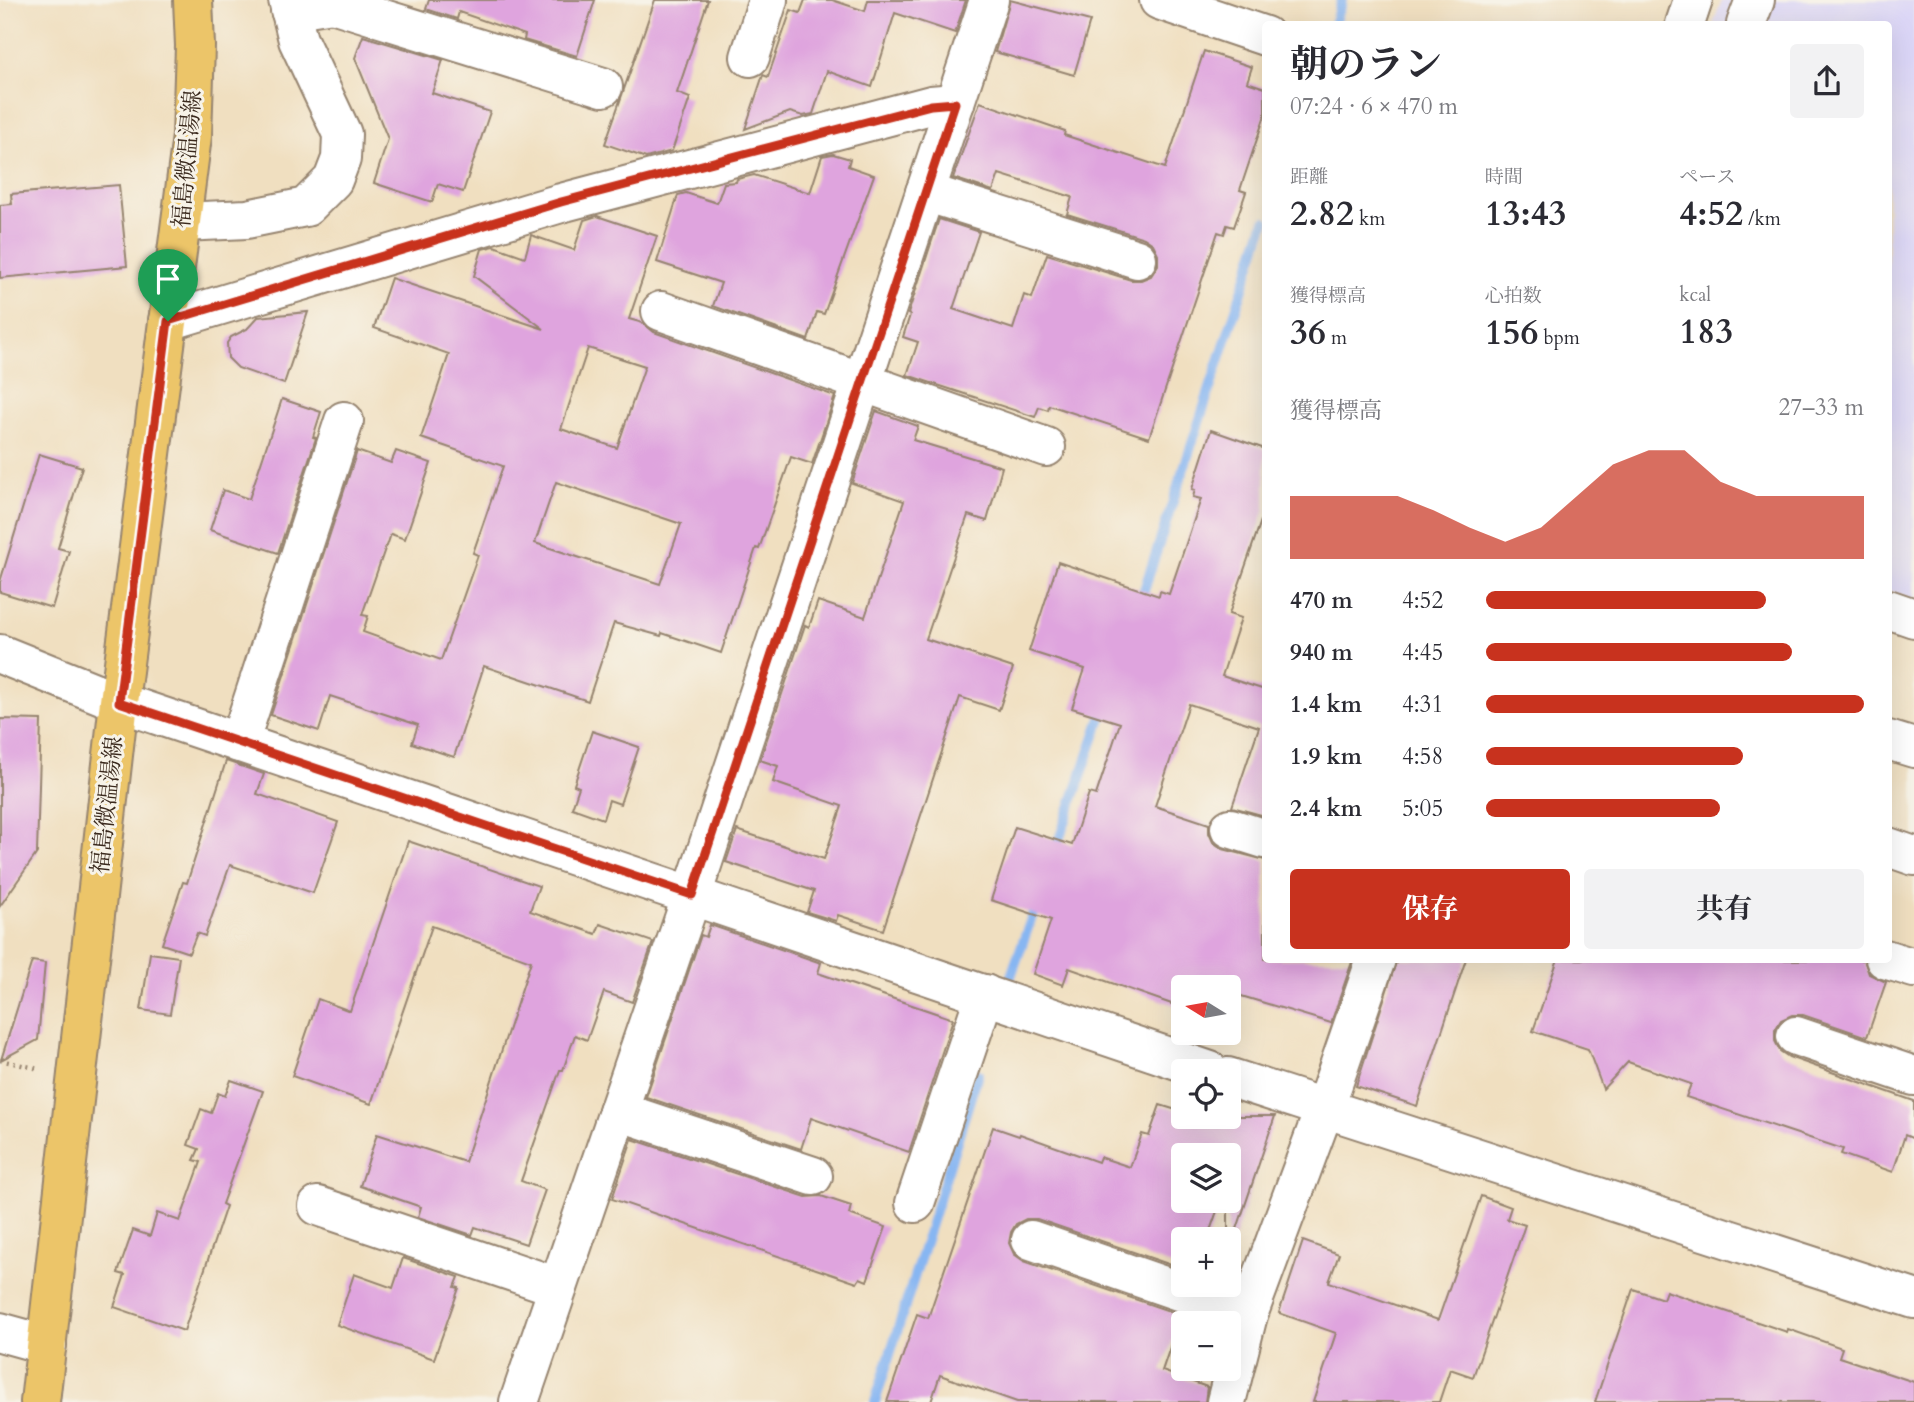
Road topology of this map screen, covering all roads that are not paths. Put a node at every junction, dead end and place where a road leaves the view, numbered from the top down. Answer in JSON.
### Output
{"nodes":[{"id":1,"x":193,"y":0,"type":"edge"},
{"id":2,"x":768,"y":0,"type":"edge"},
{"id":3,"x":989,"y":0,"type":"edge"},
{"id":4,"x":1159,"y":0,"type":"edge"},
{"id":5,"x":1693,"y":0,"type":"edge"},
{"id":6,"x":1755,"y":0,"type":"edge"},
{"id":7,"x":289,"y":5,"type":"edge"},
{"id":8,"x":1686,"y":21,"type":"edge"},
{"id":9,"x":1747,"y":21,"type":"edge"},
{"id":10,"x":1262,"y":35,"type":"edge"},
{"id":11,"x":750,"y":57,"type":"dead end"},
{"id":12,"x":603,"y":87,"type":"dead end"},
{"id":13,"x":955,"y":103,"type":"junction"},
{"id":14,"x":925,"y":192,"type":"junction"},
{"id":15,"x":182,"y":222,"type":"junction"},
{"id":16,"x":1137,"y":259,"type":"dead end"},
{"id":17,"x":661,"y":311,"type":"dead end"},
{"id":18,"x":168,"y":321,"type":"junction"},
{"id":19,"x":862,"y":383,"type":"junction"},
{"id":20,"x":344,"y":421,"type":"dead end"},
{"id":21,"x":1046,"y":447,"type":"dead end"},
{"id":22,"x":1892,"y":610,"type":"edge"},
{"id":23,"x":1914,"y":618,"type":"edge"},
{"id":24,"x":0,"y":654,"type":"edge"},
{"id":25,"x":119,"y":702,"type":"junction"},
{"id":26,"x":1892,"y":741,"type":"edge"},
{"id":27,"x":239,"y":743,"type":"junction"},
{"id":28,"x":1914,"y":748,"type":"edge"},
{"id":29,"x":1230,"y":828,"type":"dead end"},
{"id":30,"x":1262,"y":838,"type":"edge"},
{"id":31,"x":1892,"y":848,"type":"edge"},
{"id":32,"x":1914,"y":856,"type":"edge"},
{"id":33,"x":692,"y":895,"type":"junction"},
{"id":34,"x":1892,"y":961,"type":"edge"},
{"id":35,"x":1375,"y":963,"type":"edge"},
{"id":36,"x":1914,"y":968,"type":"edge"},
{"id":37,"x":985,"y":994,"type":"junction"},
{"id":38,"x":1796,"y":1036,"type":"dead end"},
{"id":39,"x":1175,"y":1059,"type":"edge"},
{"id":40,"x":1914,"y":1076,"type":"edge"},
{"id":41,"x":1241,"y":1081,"type":"edge"},
{"id":42,"x":1324,"y":1110,"type":"junction"},
{"id":43,"x":618,"y":1111,"type":"junction"},
{"id":44,"x":813,"y":1176,"type":"dead end"},
{"id":45,"x":915,"y":1203,"type":"dead end"},
{"id":46,"x":318,"y":1206,"type":"dead end"},
{"id":47,"x":1031,"y":1240,"type":"dead end"},
{"id":48,"x":558,"y":1287,"type":"junction"},
{"id":49,"x":1914,"y":1299,"type":"edge"},
{"id":50,"x":1248,"y":1315,"type":"junction"},
{"id":51,"x":0,"y":1332,"type":"edge"},
{"id":52,"x":47,"y":1345,"type":"junction"},
{"id":53,"x":530,"y":1399,"type":"edge"},
{"id":54,"x":40,"y":1402,"type":"edge"},
{"id":55,"x":1226,"y":1402,"type":"edge"}],
"edges":[{"from":1,"to":15,"type":"main road","name":"福島微温湯線"},
{"from":2,"to":11,"type":"street"},
{"from":3,"to":13,"type":"street"},
{"from":4,"to":10,"type":"street"},
{"from":5,"to":8,"type":"street"},
{"from":6,"to":9,"type":"street"},
{"from":7,"to":12,"type":"street"},
{"from":7,"to":15,"type":"street"},
{"from":13,"to":14,"type":"street"},
{"from":13,"to":18,"type":"street"},
{"from":14,"to":16,"type":"street"},
{"from":14,"to":19,"type":"street"},
{"from":15,"to":18,"type":"main road","name":"福島微温湯線"},
{"from":17,"to":19,"type":"street"},
{"from":18,"to":25,"type":"main road","name":"福島微温湯線"},
{"from":19,"to":21,"type":"street"},
{"from":19,"to":33,"type":"street"},
{"from":20,"to":27,"type":"street"},
{"from":22,"to":23,"type":"street"},
{"from":24,"to":25,"type":"street"},
{"from":25,"to":27,"type":"street"},
{"from":25,"to":52,"type":"main road","name":"福島微温湯線"},
{"from":26,"to":28,"type":"street"},
{"from":27,"to":33,"type":"street"},
{"from":29,"to":30,"type":"street"},
{"from":31,"to":32,"type":"street"},
{"from":33,"to":37,"type":"street"},
{"from":33,"to":43,"type":"street"},
{"from":34,"to":36,"type":"street"},
{"from":35,"to":42,"type":"street"},
{"from":37,"to":39,"type":"street"},
{"from":37,"to":45,"type":"street"},
{"from":38,"to":40,"type":"street"},
{"from":41,"to":42,"type":"street"},
{"from":42,"to":49,"type":"street"},
{"from":42,"to":50,"type":"street"},
{"from":43,"to":44,"type":"street"},
{"from":43,"to":48,"type":"street"},
{"from":46,"to":48,"type":"street"},
{"from":47,"to":50,"type":"street"},
{"from":48,"to":53,"type":"street"},
{"from":50,"to":55,"type":"street"},
{"from":51,"to":52,"type":"street"},
{"from":52,"to":54,"type":"main road","name":"福島微温湯線"}]}
